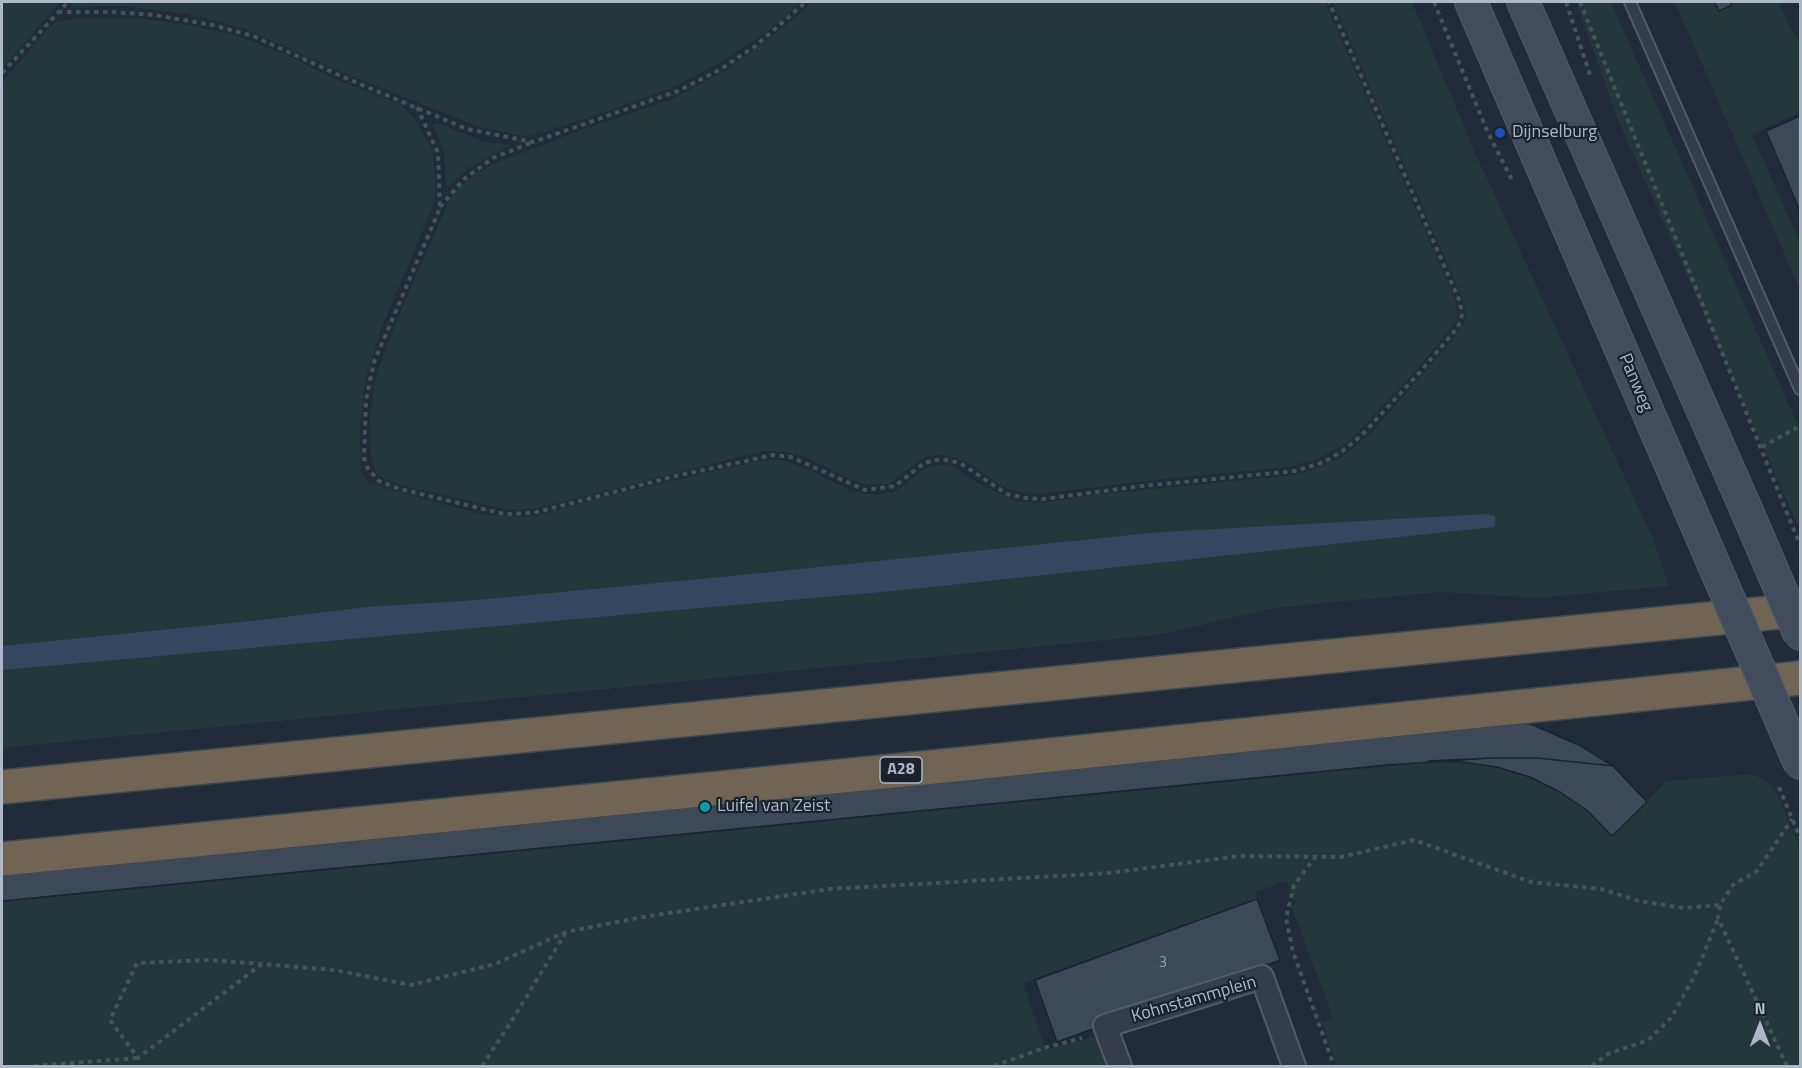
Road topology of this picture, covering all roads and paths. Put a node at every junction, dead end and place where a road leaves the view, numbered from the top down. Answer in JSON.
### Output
{"nodes":[{"id":1,"x":68,"y":2,"type":"edge"},
{"id":2,"x":806,"y":2,"type":"edge"},
{"id":3,"x":1329,"y":2,"type":"edge"},
{"id":4,"x":1471,"y":2,"type":"edge"},
{"id":5,"x":1523,"y":2,"type":"edge"},
{"id":6,"x":1580,"y":2,"type":"edge"},
{"id":7,"x":1630,"y":2,"type":"edge"},
{"id":8,"x":58,"y":12,"type":"junction"},
{"id":9,"x":2,"y":73,"type":"edge"},
{"id":10,"x":417,"y":107,"type":"junction"},
{"id":11,"x":533,"y":142,"type":"junction"},
{"id":12,"x":440,"y":208,"type":"junction"},
{"id":13,"x":1800,"y":389,"type":"edge"},
{"id":14,"x":1800,"y":426,"type":"edge"},
{"id":15,"x":1762,"y":447,"type":"junction"},
{"id":16,"x":1800,"y":545,"type":"edge"},
{"id":17,"x":1800,"y":610,"type":"edge"},
{"id":18,"x":1800,"y":635,"type":"edge"},
{"id":19,"x":1800,"y":678,"type":"edge"},
{"id":20,"x":1800,"y":764,"type":"edge"},
{"id":21,"x":2,"y":787,"type":"edge"},
{"id":22,"x":1779,"y":787,"type":"dead end"},
{"id":23,"x":1792,"y":819,"type":"junction"},
{"id":24,"x":1800,"y":838,"type":"edge"},
{"id":25,"x":1316,"y":856,"type":"junction"},
{"id":26,"x":2,"y":859,"type":"edge"},
{"id":27,"x":1720,"y":905,"type":"junction"},
{"id":28,"x":1718,"y":918,"type":"junction"},
{"id":29,"x":566,"y":932,"type":"junction"},
{"id":30,"x":262,"y":964,"type":"junction"},
{"id":31,"x":1106,"y":1028,"type":"junction"},
{"id":32,"x":138,"y":1058,"type":"junction"},
{"id":33,"x":34,"y":1066,"type":"edge"},
{"id":34,"x":482,"y":1066,"type":"edge"},
{"id":35,"x":994,"y":1066,"type":"edge"},
{"id":36,"x":1120,"y":1066,"type":"edge"},
{"id":37,"x":1294,"y":1066,"type":"edge"},
{"id":38,"x":1334,"y":1066,"type":"edge"},
{"id":39,"x":1592,"y":1066,"type":"edge"},
{"id":40,"x":1787,"y":1066,"type":"edge"}],
"edges":[{"from":1,"to":8,"type":"path"},
{"from":2,"to":11,"type":"path"},
{"from":3,"to":12,"type":"path"},
{"from":4,"to":20,"type":"main road","name":"Panweg","bridge":true},
{"from":5,"to":18,"type":"main road","bridge":true},
{"from":6,"to":15,"type":"path"},
{"from":7,"to":13,"type":"lane"},
{"from":8,"to":9,"type":"path"},
{"from":8,"to":10,"type":"path"},
{"from":10,"to":11,"type":"path"},
{"from":10,"to":12,"type":"path"},
{"from":11,"to":12,"type":"path"},
{"from":14,"to":15,"type":"path"},
{"from":15,"to":16,"type":"path"},
{"from":17,"to":21,"type":"highway"},
{"from":19,"to":26,"type":"highway","number":"A28"},
{"from":22,"to":23,"type":"path"},
{"from":23,"to":24,"type":"path"},
{"from":23,"to":27,"type":"path"},
{"from":25,"to":27,"type":"path"},
{"from":25,"to":29,"type":"path"},
{"from":25,"to":38,"type":"path"},
{"from":27,"to":28,"type":"path"},
{"from":28,"to":39,"type":"path"},
{"from":28,"to":40,"type":"path"},
{"from":29,"to":30,"type":"path"},
{"from":29,"to":34,"type":"path"},
{"from":30,"to":32,"type":"path"},
{"from":30,"to":32,"type":"path"},
{"from":31,"to":35,"type":"path"},
{"from":31,"to":36,"type":"street"},
{"from":31,"to":37,"type":"street","name":"Kohnstammplein"},
{"from":32,"to":33,"type":"path"}]}
